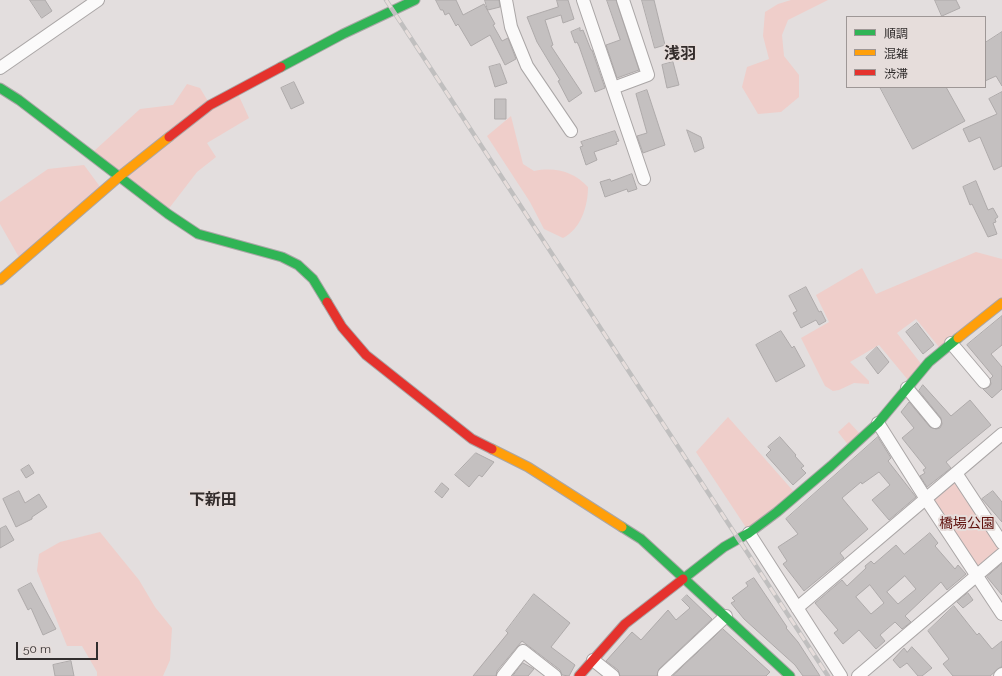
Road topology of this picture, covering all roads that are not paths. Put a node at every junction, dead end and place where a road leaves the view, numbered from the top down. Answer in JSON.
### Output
{"nodes":[{"id":1,"x":98,"y":0,"type":"edge"},
{"id":2,"x":415,"y":0,"type":"edge"},
{"id":3,"x":506,"y":0,"type":"edge"},
{"id":4,"x":583,"y":0,"type":"edge"},
{"id":5,"x":623,"y":0,"type":"edge"},
{"id":6,"x":0,"y":68,"type":"edge"},
{"id":7,"x":0,"y":88,"type":"edge"},
{"id":8,"x":613,"y":88,"type":"junction"},
{"id":9,"x":571,"y":131,"type":"dead end"},
{"id":10,"x":120,"y":176,"type":"junction"},
{"id":11,"x":644,"y":179,"type":"dead end"},
{"id":12,"x":0,"y":280,"type":"edge"},
{"id":13,"x":1002,"y":303,"type":"edge"},
{"id":14,"x":951,"y":343,"type":"junction"},
{"id":15,"x":984,"y":382,"type":"dead end"},
{"id":16,"x":907,"y":388,"type":"junction"},
{"id":17,"x":935,"y":422,"type":"dead end"},
{"id":18,"x":878,"y":423,"type":"junction"},
{"id":19,"x":1002,"y":434,"type":"edge"},
{"id":20,"x":956,"y":473,"type":"junction"},
{"id":21,"x":926,"y":499,"type":"junction"},
{"id":22,"x":749,"y":533,"type":"junction"},
{"id":23,"x":1002,"y":543,"type":"edge"},
{"id":24,"x":1002,"y":554,"type":"edge"},
{"id":25,"x":976,"y":575,"type":"junction"},
{"id":26,"x":685,"y":579,"type":"junction"},
{"id":27,"x":797,"y":608,"type":"junction"},
{"id":28,"x":1002,"y":614,"type":"edge"},
{"id":29,"x":726,"y":616,"type":"junction"},
{"id":30,"x":593,"y":660,"type":"junction"},
{"id":31,"x":776,"y":672,"type":"edge"},
{"id":32,"x":664,"y":674,"type":"dead end"},
{"id":33,"x":503,"y":676,"type":"edge"},
{"id":34,"x":555,"y":676,"type":"edge"},
{"id":35,"x":579,"y":676,"type":"edge"},
{"id":36,"x":613,"y":676,"type":"edge"},
{"id":37,"x":790,"y":676,"type":"edge"},
{"id":38,"x":841,"y":676,"type":"edge"},
{"id":39,"x":858,"y":676,"type":"edge"}],
"edges":[{"from":1,"to":6,"type":"street"},
{"from":2,"to":10,"type":"street"},
{"from":3,"to":9,"type":"street"},
{"from":4,"to":8,"type":"street"},
{"from":5,"to":8,"type":"street"},
{"from":7,"to":10,"type":"street"},
{"from":8,"to":11,"type":"street"},
{"from":10,"to":12,"type":"street"},
{"from":10,"to":26,"type":"street"},
{"from":13,"to":14,"type":"street"},
{"from":14,"to":15,"type":"street"},
{"from":14,"to":16,"type":"street"},
{"from":16,"to":17,"type":"street"},
{"from":16,"to":18,"type":"street"},
{"from":18,"to":21,"type":"street"},
{"from":18,"to":22,"type":"street"},
{"from":19,"to":20,"type":"street"},
{"from":20,"to":21,"type":"street"},
{"from":20,"to":23,"type":"street"},
{"from":21,"to":25,"type":"street"},
{"from":21,"to":27,"type":"street"},
{"from":22,"to":26,"type":"street"},
{"from":22,"to":27,"type":"street"},
{"from":24,"to":25,"type":"street"},
{"from":25,"to":28,"type":"street"},
{"from":25,"to":39,"type":"street"},
{"from":26,"to":29,"type":"street"},
{"from":26,"to":30,"type":"street"},
{"from":27,"to":38,"type":"street"},
{"from":29,"to":31,"type":"street"},
{"from":29,"to":32,"type":"street"},
{"from":30,"to":35,"type":"street"},
{"from":30,"to":36,"type":"street"},
{"from":31,"to":37,"type":"street"},
{"from":33,"to":34,"type":"street"}]}
